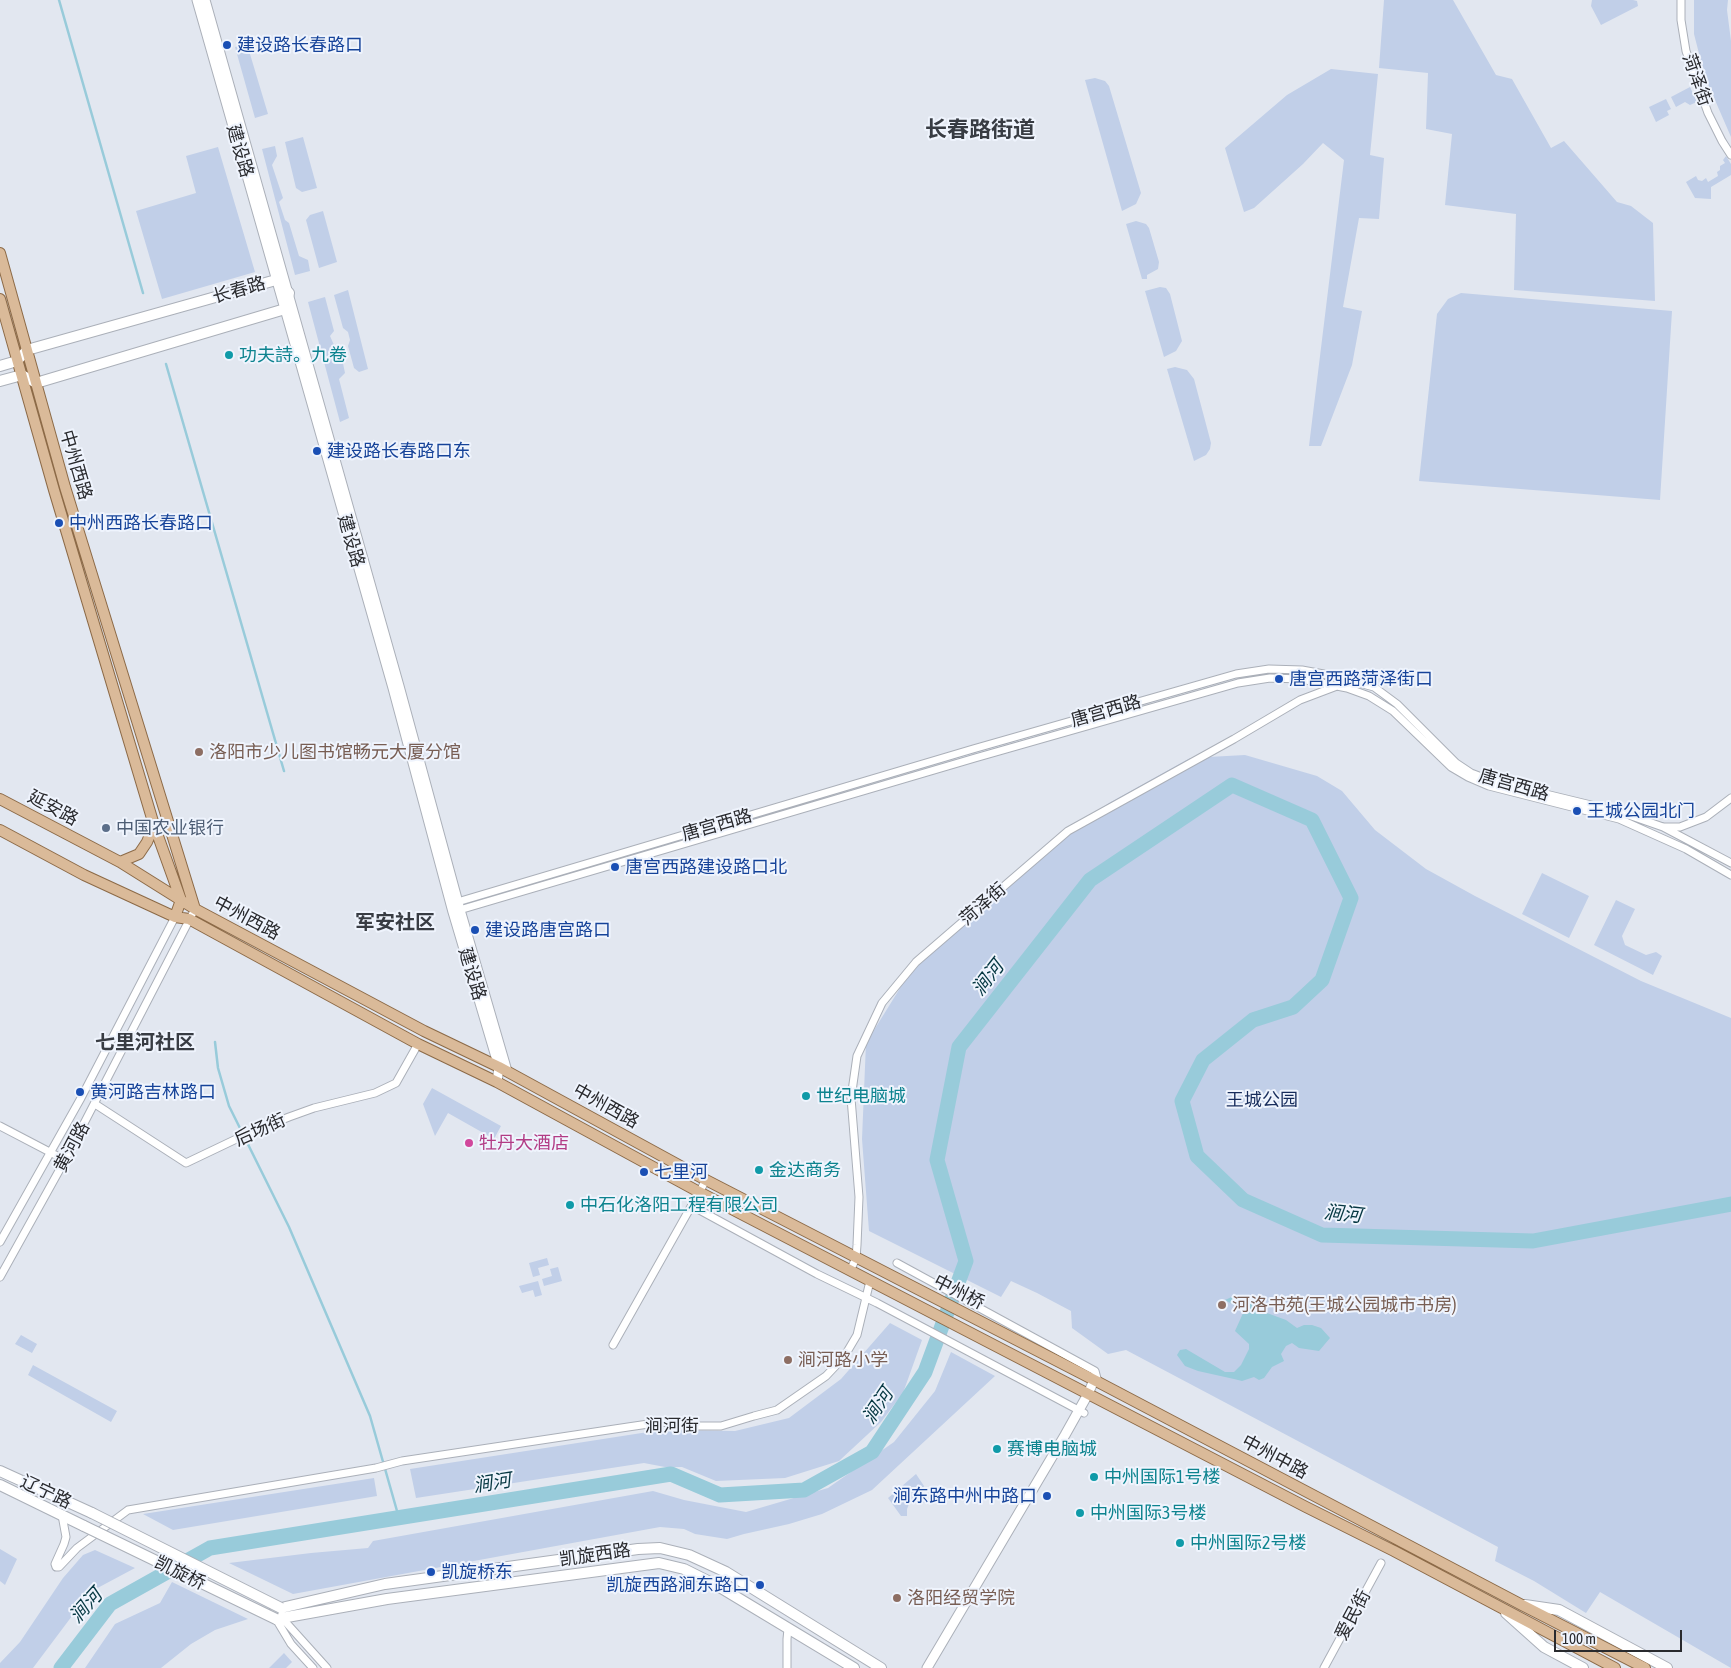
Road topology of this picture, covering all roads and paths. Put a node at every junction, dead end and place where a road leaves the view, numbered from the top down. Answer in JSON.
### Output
{"nodes":[{"id":1,"x":197,"y":0,"type":"edge"},
{"id":2,"x":206,"y":0,"type":"edge"},
{"id":3,"x":1682,"y":0,"type":"edge"},
{"id":4,"x":1731,"y":154,"type":"edge"},
{"id":5,"x":0,"y":253,"type":"edge"},
{"id":6,"x":276,"y":280,"type":"junction"},
{"id":7,"x":289,"y":292,"type":"junction"},
{"id":8,"x":0,"y":299,"type":"edge"},
{"id":9,"x":286,"y":309,"type":"junction"},
{"id":10,"x":27,"y":350,"type":"junction"},
{"id":11,"x":17,"y":362,"type":"junction"},
{"id":12,"x":0,"y":366,"type":"edge"},
{"id":13,"x":22,"y":375,"type":"junction"},
{"id":14,"x":0,"y":381,"type":"edge"},
{"id":15,"x":36,"y":383,"type":"junction"},
{"id":16,"x":1337,"y":686,"type":"junction"},
{"id":17,"x":1731,"y":798,"type":"edge"},
{"id":18,"x":0,"y":799,"type":"edge"},
{"id":19,"x":154,"y":825,"type":"junction"},
{"id":20,"x":1663,"y":827,"type":"junction"},
{"id":21,"x":0,"y":830,"type":"edge"},
{"id":22,"x":1657,"y":835,"type":"junction"},
{"id":23,"x":120,"y":862,"type":"junction"},
{"id":24,"x":1731,"y":863,"type":"edge"},
{"id":25,"x":1731,"y":874,"type":"edge"},
{"id":26,"x":181,"y":900,"type":"junction"},
{"id":27,"x":455,"y":907,"type":"junction"},
{"id":28,"x":195,"y":909,"type":"junction"},
{"id":29,"x":174,"y":917,"type":"junction"},
{"id":30,"x":188,"y":919,"type":"junction"},
{"id":31,"x":418,"y":1044,"type":"junction"},
{"id":32,"x":503,"y":1069,"type":"junction"},
{"id":33,"x":497,"y":1082,"type":"junction"},
{"id":34,"x":95,"y":1104,"type":"junction"},
{"id":35,"x":0,"y":1126,"type":"edge"},
{"id":36,"x":50,"y":1152,"type":"junction"},
{"id":37,"x":65,"y":1160,"type":"junction"},
{"id":38,"x":706,"y":1180,"type":"junction"},
{"id":39,"x":699,"y":1192,"type":"junction"},
{"id":40,"x":692,"y":1206,"type":"junction"},
{"id":41,"x":0,"y":1242,"type":"edge"},
{"id":42,"x":856,"y":1258,"type":"junction"},
{"id":43,"x":897,"y":1263,"type":"dead end"},
{"id":44,"x":850,"y":1271,"type":"junction"},
{"id":45,"x":890,"y":1275,"type":"joint"},
{"id":46,"x":0,"y":1276,"type":"edge"},
{"id":47,"x":870,"y":1281,"type":"junction"},
{"id":48,"x":883,"y":1288,"type":"joint"},
{"id":49,"x":866,"y":1298,"type":"junction"},
{"id":50,"x":1015,"y":1333,"type":"junction"},
{"id":51,"x":613,"y":1345,"type":"dead end"},
{"id":52,"x":1005,"y":1351,"type":"joint"},
{"id":53,"x":1096,"y":1381,"type":"junction"},
{"id":54,"x":1091,"y":1395,"type":"junction"},
{"id":55,"x":1081,"y":1411,"type":"junction"},
{"id":56,"x":0,"y":1471,"type":"edge"},
{"id":57,"x":0,"y":1485,"type":"edge"},
{"id":58,"x":92,"y":1513,"type":"joint"},
{"id":59,"x":62,"y":1515,"type":"junction"},
{"id":60,"x":84,"y":1526,"type":"joint"},
{"id":61,"x":1381,"y":1563,"type":"dead end"},
{"id":62,"x":1522,"y":1605,"type":"junction"},
{"id":63,"x":1502,"y":1609,"type":"junction"},
{"id":64,"x":278,"y":1612,"type":"junction"},
{"id":65,"x":788,"y":1628,"type":"junction"},
{"id":66,"x":313,"y":1668,"type":"edge"},
{"id":67,"x":327,"y":1668,"type":"edge"},
{"id":68,"x":787,"y":1668,"type":"edge"},
{"id":69,"x":854,"y":1668,"type":"edge"},
{"id":70,"x":881,"y":1668,"type":"edge"},
{"id":71,"x":927,"y":1668,"type":"edge"},
{"id":72,"x":933,"y":1668,"type":"edge"},
{"id":73,"x":1324,"y":1668,"type":"edge"},
{"id":74,"x":1583,"y":1668,"type":"edge"},
{"id":75,"x":1615,"y":1668,"type":"edge"},
{"id":76,"x":1645,"y":1668,"type":"edge"},
{"id":77,"x":1666,"y":1668,"type":"edge"}],
"edges":[{"from":1,"to":6,"type":"street","name":"建设路"},
{"from":2,"to":7,"type":"street","name":"建设路"},
{"from":3,"to":4,"type":"street","name":"菏泽街"},
{"from":5,"to":10,"type":"main road","name":"中州西路"},
{"from":6,"to":7,"type":"main road","name":"长春路"},
{"from":6,"to":9,"type":"street","name":"建设路"},
{"from":6,"to":10,"type":"main road","name":"长春路"},
{"from":7,"to":9,"type":"main road","name":"长春路"},
{"from":7,"to":27,"type":"street","name":"建设路"},
{"from":8,"to":11,"type":"main road","name":"中州西路"},
{"from":9,"to":15,"type":"main road","name":"长春路"},
{"from":9,"to":27,"type":"street","name":"建设路"},
{"from":10,"to":11,"type":"main road"},
{"from":10,"to":15,"type":"main road","name":"中州西路"},
{"from":11,"to":12,"type":"main road"},
{"from":11,"to":13,"type":"main road","name":"中州西路"},
{"from":13,"to":14,"type":"main road"},
{"from":13,"to":15,"type":"main road"},
{"from":13,"to":19,"type":"main road","name":"中州西路"},
{"from":15,"to":28,"type":"main road","name":"中州西路"},
{"from":16,"to":22,"type":"street","name":"唐宫西路"},
{"from":16,"to":27,"type":"street","name":"唐宫西路"},
{"from":16,"to":42,"type":"street","name":"菏泽街"},
{"from":17,"to":20,"type":"street"},
{"from":18,"to":23,"type":"main road","name":"延安路"},
{"from":19,"to":23,"type":"main road"},
{"from":19,"to":26,"type":"main road","name":"中州西路"},
{"from":20,"to":22,"type":"street"},
{"from":20,"to":24,"type":"street","name":"唐宫西路"},
{"from":20,"to":27,"type":"street","name":"唐宫西路"},
{"from":21,"to":29,"type":"main road"},
{"from":22,"to":25,"type":"street","name":"唐宫西路"},
{"from":23,"to":26,"type":"main road","name":"延安路"},
{"from":26,"to":28,"type":"main road","name":"延安路"},
{"from":26,"to":29,"type":"main road"},
{"from":27,"to":32,"type":"street","name":"建设路"},
{"from":28,"to":30,"type":"street","name":"黄河路"},
{"from":28,"to":32,"type":"main road","name":"中州西路"},
{"from":29,"to":30,"type":"main road"},
{"from":29,"to":36,"type":"street","name":"黄河路"},
{"from":30,"to":31,"type":"main road","name":"中州西路"},
{"from":30,"to":34,"type":"street","name":"黄河路"},
{"from":31,"to":33,"type":"main road","name":"中州西路"},
{"from":31,"to":34,"type":"street","name":"后场街"},
{"from":32,"to":33,"type":"street","name":"建设路"},
{"from":32,"to":38,"type":"main road","name":"中州西路"},
{"from":33,"to":39,"type":"main road","name":"中州西路"},
{"from":34,"to":37,"type":"street","name":"黄河路"},
{"from":35,"to":36,"type":"street"},
{"from":36,"to":37,"type":"street"},
{"from":36,"to":41,"type":"street","name":"黄河路"},
{"from":37,"to":46,"type":"street","name":"黄河路"},
{"from":38,"to":39,"type":"street"},
{"from":38,"to":42,"type":"main road","name":"中州西路"},
{"from":39,"to":40,"type":"street"},
{"from":39,"to":44,"type":"main road","name":"中州西路"},
{"from":40,"to":49,"type":"street"},
{"from":40,"to":51,"type":"street"},
{"from":42,"to":44,"type":"street","name":"菏泽街"},
{"from":42,"to":45,"type":"main road","name":"中州西路"},
{"from":43,"to":50,"type":"street"},
{"from":44,"to":47,"type":"main road","name":"中州西路"},
{"from":45,"to":50,"type":"main road","name":"中州桥"},
{"from":47,"to":48,"type":"main road","name":"中州西路"},
{"from":47,"to":49,"type":"street","name":"涧河街"},
{"from":48,"to":52,"type":"main road","name":"中州桥"},
{"from":49,"to":55,"type":"street"},
{"from":49,"to":59,"type":"street","name":"涧河街"},
{"from":50,"to":53,"type":"main road","name":"中州中路"},
{"from":52,"to":54,"type":"main road","name":"中州中路"},
{"from":53,"to":54,"type":"street"},
{"from":53,"to":62,"type":"main road","name":"中州中路"},
{"from":54,"to":55,"type":"street"},
{"from":54,"to":63,"type":"main road","name":"中州中路"},
{"from":55,"to":71,"type":"street"},
{"from":55,"to":72,"type":"street"},
{"from":56,"to":58,"type":"main road","name":"辽宁路"},
{"from":57,"to":59,"type":"main road","name":"辽宁路"},
{"from":58,"to":64,"type":"main road","name":"凯旋桥","bridge":true},
{"from":59,"to":60,"type":"main road","name":"辽宁路"},
{"from":60,"to":64,"type":"main road","name":"凯旋桥","bridge":true},
{"from":61,"to":73,"type":"street","name":"爱民街"},
{"from":62,"to":76,"type":"main road","name":"中州中路"},
{"from":62,"to":77,"type":"main road","name":"中州中路"},
{"from":63,"to":74,"type":"main road","name":"中州中路"},
{"from":63,"to":75,"type":"main road","name":"中州中路"},
{"from":64,"to":65,"type":"main road","name":"凯旋西路"},
{"from":64,"to":66,"type":"street"},
{"from":64,"to":67,"type":"street"},
{"from":64,"to":70,"type":"main road","name":"凯旋西路"},
{"from":65,"to":68,"type":"street"},
{"from":65,"to":69,"type":"main road","name":"凯旋西路"}]}
